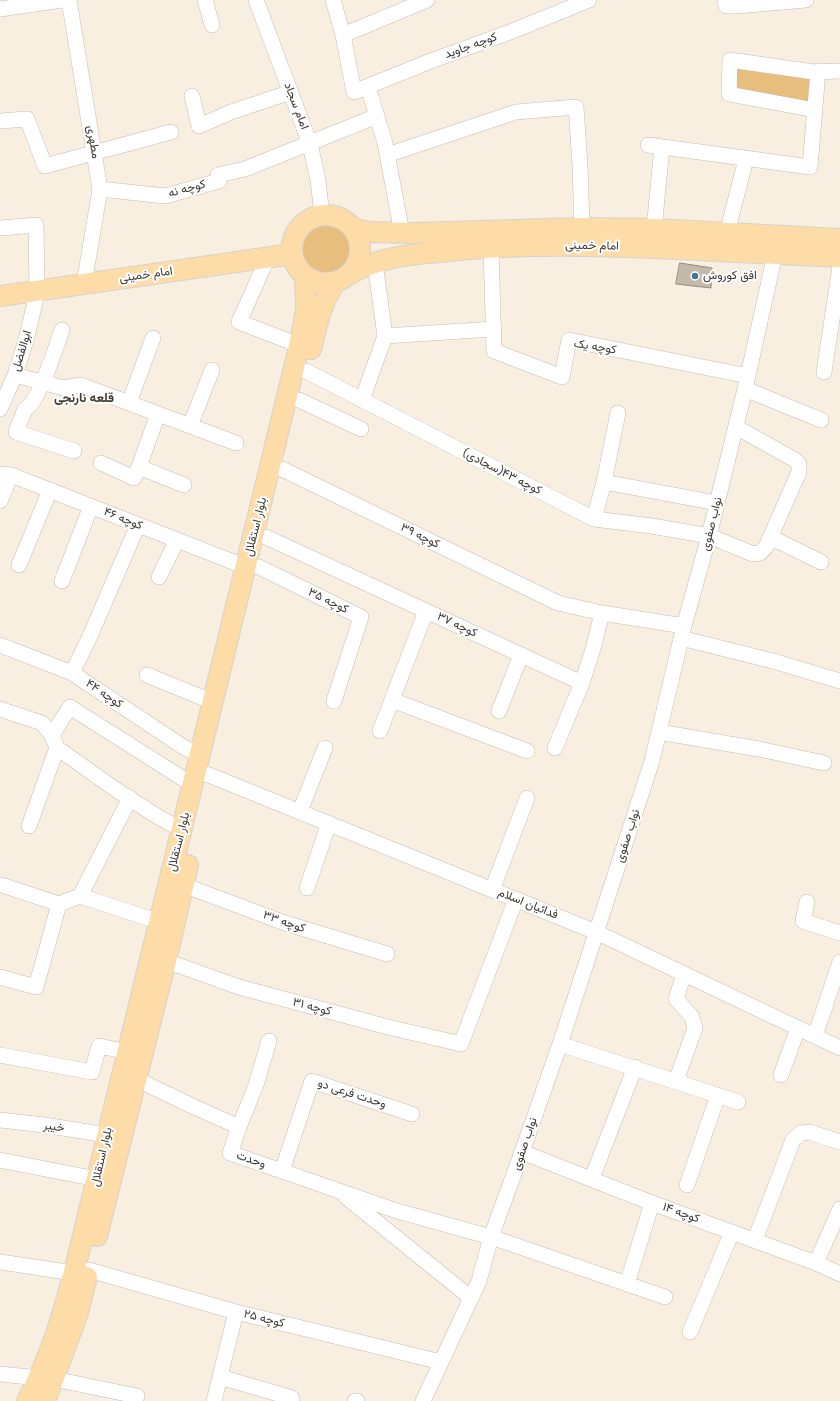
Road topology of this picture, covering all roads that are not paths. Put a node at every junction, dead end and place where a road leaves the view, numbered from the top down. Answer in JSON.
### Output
{"nodes":[{"id":1,"x":62,"y":0,"type":"edge"},
{"id":2,"x":69,"y":0,"type":"edge"},
{"id":3,"x":205,"y":0,"type":"edge"},
{"id":4,"x":256,"y":0,"type":"edge"},
{"id":5,"x":333,"y":0,"type":"edge"},
{"id":6,"x":427,"y":0,"type":"edge"},
{"id":7,"x":590,"y":0,"type":"edge"},
{"id":8,"x":725,"y":0,"type":"edge"},
{"id":9,"x":806,"y":0,"type":"edge"},
{"id":10,"x":0,"y":9,"type":"edge"},
{"id":11,"x":212,"y":25,"type":"dead end"},
{"id":12,"x":343,"y":35,"type":"junction"},
{"id":13,"x":840,"y":71,"type":"edge"},
{"id":14,"x":818,"y":72,"type":"junction"},
{"id":15,"x":368,"y":87,"type":"junction"},
{"id":16,"x":291,"y":92,"type":"junction"},
{"id":17,"x":192,"y":96,"type":"dead end"},
{"id":18,"x":815,"y":110,"type":"junction"},
{"id":19,"x":377,"y":116,"type":"junction"},
{"id":20,"x":0,"y":121,"type":"edge"},
{"id":21,"x":171,"y":132,"type":"dead end"},
{"id":22,"x":310,"y":144,"type":"junction"},
{"id":23,"x":94,"y":153,"type":"junction"},
{"id":24,"x":387,"y":155,"type":"junction"},
{"id":25,"x":746,"y":159,"type":"junction"},
{"id":26,"x":100,"y":189,"type":"junction"},
{"id":27,"x":322,"y":215,"type":"junction"},
{"id":28,"x":352,"y":227,"type":"junction"},
{"id":29,"x":1,"y":228,"type":"edge"},
{"id":30,"x":582,"y":228,"type":"junction"},
{"id":31,"x":654,"y":229,"type":"junction"},
{"id":32,"x":402,"y":233,"type":"junction"},
{"id":33,"x":727,"y":233,"type":"junction"},
{"id":34,"x":840,"y":239,"type":"edge"},
{"id":35,"x":491,"y":248,"type":"junction"},
{"id":36,"x":292,"y":254,"type":"junction"},
{"id":37,"x":775,"y":254,"type":"junction"},
{"id":38,"x":268,"y":257,"type":"junction"},
{"id":39,"x":840,"y":257,"type":"edge"},
{"id":40,"x":375,"y":262,"type":"junction"},
{"id":41,"x":840,"y":267,"type":"edge"},
{"id":42,"x":305,"y":276,"type":"junction"},
{"id":43,"x":342,"y":279,"type":"junction"},
{"id":44,"x":84,"y":284,"type":"junction"},
{"id":45,"x":37,"y":291,"type":"junction"},
{"id":46,"x":0,"y":296,"type":"edge"},
{"id":47,"x":494,"y":329,"type":"junction"},
{"id":48,"x":62,"y":330,"type":"dead end"},
{"id":49,"x":385,"y":336,"type":"junction"},
{"id":50,"x":153,"y":338,"type":"dead end"},
{"id":51,"x":299,"y":345,"type":"junction"},
{"id":52,"x":212,"y":370,"type":"dead end"},
{"id":53,"x":306,"y":371,"type":"junction"},
{"id":54,"x":824,"y":372,"type":"dead end"},
{"id":55,"x":15,"y":376,"type":"junction"},
{"id":56,"x":43,"y":382,"type":"junction"},
{"id":57,"x":747,"y":383,"type":"junction"},
{"id":58,"x":299,"y":400,"type":"junction"},
{"id":59,"x":362,"y":400,"type":"junction"},
{"id":60,"x":129,"y":403,"type":"junction"},
{"id":61,"x":0,"y":410,"type":"edge"},
{"id":62,"x":618,"y":413,"type":"dead end"},
{"id":63,"x":158,"y":414,"type":"junction"},
{"id":64,"x":821,"y":420,"type":"dead end"},
{"id":65,"x":190,"y":426,"type":"junction"},
{"id":66,"x":736,"y":427,"type":"junction"},
{"id":67,"x":361,"y":429,"type":"dead end"},
{"id":68,"x":236,"y":443,"type":"dead end"},
{"id":69,"x":74,"y":450,"type":"dead end"},
{"id":70,"x":101,"y":463,"type":"dead end"},
{"id":71,"x":139,"y":467,"type":"junction"},
{"id":72,"x":282,"y":469,"type":"junction"},
{"id":73,"x":5,"y":474,"type":"edge"},
{"id":74,"x":604,"y":482,"type":"junction"},
{"id":75,"x":184,"y":485,"type":"dead end"},
{"id":76,"x":50,"y":490,"type":"junction"},
{"id":77,"x":0,"y":501,"type":"edge"},
{"id":78,"x":717,"y":503,"type":"junction"},
{"id":79,"x":91,"y":506,"type":"junction"},
{"id":80,"x":594,"y":519,"type":"junction"},
{"id":81,"x":138,"y":524,"type":"junction"},
{"id":82,"x":266,"y":536,"type":"junction"},
{"id":83,"x":709,"y":536,"type":"junction"},
{"id":84,"x":770,"y":537,"type":"junction"},
{"id":85,"x":177,"y":540,"type":"junction"},
{"id":86,"x":821,"y":562,"type":"dead end"},
{"id":87,"x":19,"y":565,"type":"dead end"},
{"id":88,"x":252,"y":567,"type":"junction"},
{"id":89,"x":159,"y":577,"type":"dead end"},
{"id":90,"x":62,"y":581,"type":"dead end"},
{"id":91,"x":426,"y":611,"type":"junction"},
{"id":92,"x":602,"y":613,"type":"junction"},
{"id":93,"x":683,"y":632,"type":"junction"},
{"id":94,"x":0,"y":645,"type":"edge"},
{"id":95,"x":521,"y":655,"type":"junction"},
{"id":96,"x":72,"y":672,"type":"junction"},
{"id":97,"x":147,"y":675,"type":"dead end"},
{"id":98,"x":840,"y":681,"type":"edge"},
{"id":99,"x":582,"y":683,"type":"junction"},
{"id":100,"x":392,"y":700,"type":"junction"},
{"id":101,"x":334,"y":701,"type":"dead end"},
{"id":102,"x":213,"y":702,"type":"junction"},
{"id":103,"x":0,"y":709,"type":"edge"},
{"id":104,"x":499,"y":711,"type":"dead end"},
{"id":105,"x":380,"y":731,"type":"dead end"},
{"id":106,"x":659,"y":732,"type":"junction"},
{"id":107,"x":54,"y":741,"type":"junction"},
{"id":108,"x":325,"y":748,"type":"dead end"},
{"id":109,"x":555,"y":748,"type":"dead end"},
{"id":110,"x":527,"y":751,"type":"dead end"},
{"id":111,"x":824,"y":763,"type":"dead end"},
{"id":112,"x":200,"y":772,"type":"junction"},
{"id":113,"x":130,"y":798,"type":"junction"},
{"id":114,"x":527,"y":798,"type":"dead end"},
{"id":115,"x":300,"y":811,"type":"junction"},
{"id":116,"x":329,"y":823,"type":"junction"},
{"id":117,"x":29,"y":826,"type":"dead end"},
{"id":118,"x":182,"y":830,"type":"junction"},
{"id":119,"x":183,"y":885,"type":"junction"},
{"id":120,"x":2,"y":886,"type":"dead end"},
{"id":121,"x":306,"y":888,"type":"dead end"},
{"id":122,"x":492,"y":890,"type":"junction"},
{"id":123,"x":80,"y":896,"type":"junction"},
{"id":124,"x":516,"y":899,"type":"junction"},
{"id":125,"x":807,"y":902,"type":"dead end"},
{"id":126,"x":59,"y":904,"type":"junction"},
{"id":127,"x":160,"y":922,"type":"junction"},
{"id":128,"x":596,"y":932,"type":"junction"},
{"id":129,"x":840,"y":933,"type":"edge"},
{"id":130,"x":387,"y":954,"type":"dead end"},
{"id":131,"x":166,"y":961,"type":"junction"},
{"id":132,"x":840,"y":962,"type":"edge"},
{"id":133,"x":684,"y":974,"type":"junction"},
{"id":134,"x":0,"y":977,"type":"edge"},
{"id":135,"x":798,"y":1028,"type":"junction"},
{"id":136,"x":815,"y":1036,"type":"junction"},
{"id":137,"x":269,"y":1041,"type":"dead end"},
{"id":138,"x":560,"y":1044,"type":"junction"},
{"id":139,"x":840,"y":1048,"type":"edge"},
{"id":140,"x":128,"y":1052,"type":"junction"},
{"id":141,"x":0,"y":1056,"type":"edge"},
{"id":142,"x":634,"y":1067,"type":"junction"},
{"id":143,"x":781,"y":1075,"type":"dead end"},
{"id":144,"x":136,"y":1079,"type":"junction"},
{"id":145,"x":676,"y":1080,"type":"junction"},
{"id":146,"x":718,"y":1095,"type":"junction"},
{"id":147,"x":738,"y":1102,"type":"dead end"},
{"id":148,"x":412,"y":1114,"type":"dead end"},
{"id":149,"x":0,"y":1120,"type":"edge"},
{"id":150,"x":239,"y":1127,"type":"junction"},
{"id":151,"x":107,"y":1135,"type":"junction"},
{"id":152,"x":840,"y":1142,"type":"edge"},
{"id":153,"x":522,"y":1152,"type":"junction"},
{"id":154,"x":0,"y":1160,"type":"edge"},
{"id":155,"x":282,"y":1171,"type":"junction"},
{"id":156,"x":592,"y":1178,"type":"junction"},
{"id":157,"x":97,"y":1180,"type":"junction"},
{"id":158,"x":687,"y":1185,"type":"dead end"},
{"id":159,"x":337,"y":1190,"type":"junction"},
{"id":160,"x":652,"y":1203,"type":"junction"},
{"id":161,"x":840,"y":1209,"type":"edge"},
{"id":162,"x":732,"y":1232,"type":"junction"},
{"id":163,"x":491,"y":1237,"type":"junction"},
{"id":164,"x":755,"y":1240,"type":"junction"},
{"id":165,"x":0,"y":1262,"type":"edge"},
{"id":166,"x":816,"y":1263,"type":"junction"},
{"id":167,"x":81,"y":1271,"type":"junction"},
{"id":168,"x":840,"y":1274,"type":"edge"},
{"id":169,"x":628,"y":1284,"type":"junction"},
{"id":170,"x":665,"y":1297,"type":"dead end"},
{"id":171,"x":471,"y":1298,"type":"junction"},
{"id":172,"x":236,"y":1312,"type":"junction"},
{"id":173,"x":690,"y":1332,"type":"dead end"},
{"id":174,"x":441,"y":1362,"type":"junction"},
{"id":175,"x":0,"y":1374,"type":"edge"},
{"id":176,"x":220,"y":1377,"type":"junction"},
{"id":177,"x":46,"y":1378,"type":"junction"},
{"id":178,"x":137,"y":1396,"type":"dead end"},
{"id":179,"x":292,"y":1398,"type":"dead end"},
{"id":180,"x":27,"y":1401,"type":"edge"},
{"id":181,"x":44,"y":1401,"type":"edge"},
{"id":182,"x":214,"y":1401,"type":"edge"},
{"id":183,"x":423,"y":1401,"type":"edge"}],
"edges":[{"from":1,"to":10,"type":"street"},
{"from":2,"to":23,"type":"street","name":"مطهری"},
{"from":3,"to":11,"type":"street"},
{"from":4,"to":16,"type":"street","name":"امام سجاد"},
{"from":5,"to":12,"type":"street"},
{"from":6,"to":12,"type":"street"},
{"from":7,"to":15,"type":"street","name":"کوچه جاوید"},
{"from":8,"to":9,"type":"street"},
{"from":12,"to":15,"type":"street","name":"کوچه جاوید"},
{"from":13,"to":14,"type":"street"},
{"from":14,"to":18,"type":"street"},
{"from":14,"to":18,"type":"street"},
{"from":15,"to":19,"type":"street"},
{"from":16,"to":17,"type":"street"},
{"from":16,"to":22,"type":"street","name":"امام سجاد"},
{"from":18,"to":25,"type":"street"},
{"from":19,"to":22,"type":"street"},
{"from":19,"to":24,"type":"street"},
{"from":20,"to":23,"type":"street"},
{"from":21,"to":23,"type":"street"},
{"from":22,"to":26,"type":"street","name":"کوچه نه"},
{"from":22,"to":27,"type":"street","name":"امام سجاد"},
{"from":23,"to":26,"type":"street","name":"مطهری"},
{"from":24,"to":30,"type":"street"},
{"from":24,"to":32,"type":"street"},
{"from":25,"to":31,"type":"street"},
{"from":25,"to":33,"type":"street"},
{"from":26,"to":44,"type":"street","name":"مطهری"},
{"from":27,"to":28,"type":"main road"},
{"from":27,"to":36,"type":"main road"},
{"from":28,"to":32,"type":"main road","name":"امام خمینی"},
{"from":28,"to":43,"type":"main road"},
{"from":29,"to":45,"type":"street","name":"ابوالفضل"},
{"from":30,"to":31,"type":"main road","name":"امام خمینی"},
{"from":30,"to":32,"type":"main road","name":"امام خمینی"},
{"from":31,"to":33,"type":"main road","name":"امام خمینی"},
{"from":33,"to":34,"type":"main road","name":"امام خمینی"},
{"from":35,"to":37,"type":"main road","name":"امام خمینی"},
{"from":35,"to":40,"type":"main road","name":"امام خمینی"},
{"from":35,"to":47,"type":"street"},
{"from":36,"to":38,"type":"main road","name":"امام خمینی"},
{"from":36,"to":42,"type":"main road"},
{"from":37,"to":39,"type":"main road","name":"امام خمینی"},
{"from":37,"to":57,"type":"street","name":"نواب صفوی"},
{"from":38,"to":44,"type":"main road","name":"امام خمینی"},
{"from":38,"to":51,"type":"street"},
{"from":40,"to":43,"type":"main road","name":"امام خمینی"},
{"from":40,"to":49,"type":"street"},
{"from":41,"to":54,"type":"street"},
{"from":42,"to":43,"type":"main road"},
{"from":42,"to":51,"type":"main road","name":"بلوار استقلال"},
{"from":43,"to":53,"type":"main road","name":"بلوار استقلال"},
{"from":44,"to":45,"type":"main road","name":"امام خمینی"},
{"from":45,"to":46,"type":"main road","name":"امام خمینی"},
{"from":45,"to":55,"type":"street","name":"ابوالفضل"},
{"from":47,"to":49,"type":"street"},
{"from":47,"to":57,"type":"street","name":"کوچه یک"},
{"from":48,"to":56,"type":"street"},
{"from":49,"to":59,"type":"street"},
{"from":50,"to":60,"type":"street"},
{"from":51,"to":88,"type":"main road","name":"بلوار استقلال"},
{"from":52,"to":65,"type":"street"},
{"from":53,"to":58,"type":"main road","name":"بلوار استقلال"},
{"from":53,"to":59,"type":"street","name":"کوچه ۴۳(سجادی)"},
{"from":55,"to":56,"type":"street"},
{"from":55,"to":61,"type":"street","name":"ابوالفضل"},
{"from":56,"to":60,"type":"street"},
{"from":56,"to":69,"type":"street"},
{"from":57,"to":64,"type":"street"},
{"from":57,"to":66,"type":"street","name":"نواب صفوی"},
{"from":58,"to":67,"type":"street"},
{"from":58,"to":72,"type":"main road","name":"بلوار استقلال"},
{"from":59,"to":80,"type":"street","name":"کوچه ۴۳(سجادی)"},
{"from":60,"to":63,"type":"street"},
{"from":62,"to":74,"type":"street"},
{"from":63,"to":65,"type":"street"},
{"from":63,"to":71,"type":"street"},
{"from":65,"to":68,"type":"street"},
{"from":66,"to":78,"type":"street","name":"نواب صفوی"},
{"from":66,"to":84,"type":"street"},
{"from":70,"to":71,"type":"street"},
{"from":71,"to":75,"type":"street"},
{"from":72,"to":82,"type":"main road","name":"بلوار استقلال"},
{"from":72,"to":92,"type":"street","name":"کوچه ۳۹"},
{"from":73,"to":76,"type":"street","name":"کوچه ۴۶"},
{"from":73,"to":77,"type":"street"},
{"from":74,"to":78,"type":"street"},
{"from":74,"to":80,"type":"street"},
{"from":76,"to":79,"type":"street","name":"کوچه ۴۶"},
{"from":76,"to":87,"type":"street"},
{"from":78,"to":83,"type":"street","name":"نواب صفوی"},
{"from":79,"to":81,"type":"street","name":"کوچه ۴۶"},
{"from":79,"to":90,"type":"street"},
{"from":80,"to":83,"type":"street","name":"کوچه ۴۳(سجادی)"},
{"from":81,"to":85,"type":"street","name":"کوچه ۴۶"},
{"from":81,"to":96,"type":"street"},
{"from":82,"to":88,"type":"main road","name":"بلوار استقلال"},
{"from":82,"to":91,"type":"street","name":"کوچه ۳۷"},
{"from":83,"to":84,"type":"street","name":"کوچه ۴۳(سجادی)"},
{"from":83,"to":93,"type":"street","name":"نواب صفوی"},
{"from":84,"to":86,"type":"street"},
{"from":85,"to":88,"type":"street","name":"کوچه ۴۶"},
{"from":85,"to":89,"type":"street"},
{"from":88,"to":101,"type":"street","name":"کوچه ۳۵"},
{"from":88,"to":102,"type":"main road","name":"بلوار استقلال"},
{"from":88,"to":112,"type":"main road","name":"بلوار استقلال"},
{"from":91,"to":95,"type":"street","name":"کوچه ۳۷"},
{"from":91,"to":100,"type":"street"},
{"from":92,"to":93,"type":"street","name":"کوچه ۳۹"},
{"from":92,"to":99,"type":"street"},
{"from":93,"to":98,"type":"street","name":"کوچه ۳۹"},
{"from":93,"to":106,"type":"street","name":"نواب صفوی"},
{"from":94,"to":96,"type":"street","name":"کوچه ۴۴"},
{"from":95,"to":99,"type":"street","name":"کوچه ۳۷"},
{"from":95,"to":104,"type":"street"},
{"from":96,"to":112,"type":"street","name":"کوچه ۴۴"},
{"from":97,"to":102,"type":"street"},
{"from":99,"to":109,"type":"street"},
{"from":100,"to":105,"type":"street"},
{"from":100,"to":110,"type":"street"},
{"from":102,"to":112,"type":"main road","name":"بلوار استقلال"},
{"from":103,"to":107,"type":"street"},
{"from":106,"to":111,"type":"street"},
{"from":106,"to":128,"type":"street","name":"نواب صفوی"},
{"from":107,"to":112,"type":"street"},
{"from":107,"to":113,"type":"street"},
{"from":107,"to":117,"type":"street"},
{"from":108,"to":115,"type":"street"},
{"from":112,"to":115,"type":"street","name":"فدائیان اسلام"},
{"from":112,"to":118,"type":"main road","name":"بلوار استقلال"},
{"from":112,"to":119,"type":"main road","name":"بلوار استقلال"},
{"from":113,"to":118,"type":"street"},
{"from":113,"to":123,"type":"street"},
{"from":114,"to":122,"type":"street"},
{"from":115,"to":116,"type":"street","name":"فدائیان اسلام"},
{"from":116,"to":121,"type":"street"},
{"from":116,"to":122,"type":"street","name":"فدائیان اسلام"},
{"from":118,"to":127,"type":"main road","name":"بلوار استقلال"},
{"from":119,"to":130,"type":"street","name":"کوچه ۳۳"},
{"from":119,"to":131,"type":"main road","name":"بلوار استقلال"},
{"from":120,"to":126,"type":"street"},
{"from":122,"to":124,"type":"street","name":"فدائیان اسلام"},
{"from":123,"to":126,"type":"street"},
{"from":123,"to":127,"type":"street"},
{"from":124,"to":128,"type":"street","name":"فدائیان اسلام"},
{"from":124,"to":131,"type":"street","name":"کوچه ۳۱"},
{"from":125,"to":129,"type":"street"},
{"from":126,"to":134,"type":"street"},
{"from":127,"to":140,"type":"main road","name":"بلوار استقلال"},
{"from":128,"to":133,"type":"street","name":"فدائیان اسلام"},
{"from":128,"to":138,"type":"street","name":"نواب صفوی"},
{"from":131,"to":144,"type":"main road","name":"بلوار استقلال"},
{"from":132,"to":136,"type":"street"},
{"from":133,"to":135,"type":"street","name":"فدائیان اسلام"},
{"from":133,"to":145,"type":"street"},
{"from":135,"to":136,"type":"street","name":"فدائیان اسلام"},
{"from":135,"to":143,"type":"street"},
{"from":136,"to":139,"type":"street","name":"فدائیان اسلام"},
{"from":137,"to":150,"type":"street"},
{"from":138,"to":142,"type":"street"},
{"from":138,"to":153,"type":"street","name":"نواب صفوی"},
{"from":140,"to":141,"type":"street"},
{"from":140,"to":151,"type":"main road","name":"بلوار استقلال"},
{"from":142,"to":145,"type":"street"},
{"from":142,"to":156,"type":"street"},
{"from":144,"to":150,"type":"street"},
{"from":144,"to":167,"type":"main road","name":"بلوار استقلال"},
{"from":145,"to":146,"type":"street"},
{"from":146,"to":147,"type":"street"},
{"from":146,"to":158,"type":"street"},
{"from":148,"to":155,"type":"street","name":"وحدت فرعی دو"},
{"from":149,"to":151,"type":"street","name":"خیبر"},
{"from":150,"to":155,"type":"street","name":"وحدت"},
{"from":151,"to":157,"type":"main road","name":"بلوار استقلال"},
{"from":152,"to":164,"type":"street"},
{"from":153,"to":156,"type":"street","name":"کوچه ۱۴"},
{"from":153,"to":163,"type":"street","name":"نواب صفوی"},
{"from":154,"to":157,"type":"street"},
{"from":155,"to":159,"type":"street","name":"وحدت"},
{"from":156,"to":160,"type":"street","name":"کوچه ۱۴"},
{"from":157,"to":167,"type":"main road","name":"بلوار استقلال"},
{"from":159,"to":163,"type":"street","name":"وحدت"},
{"from":159,"to":171,"type":"street","name":"وحدت"},
{"from":160,"to":162,"type":"street","name":"کوچه ۱۴"},
{"from":160,"to":169,"type":"street"},
{"from":161,"to":166,"type":"street"},
{"from":162,"to":164,"type":"street","name":"کوچه ۱۴"},
{"from":162,"to":173,"type":"street"},
{"from":163,"to":169,"type":"street","name":"وحدت"},
{"from":163,"to":171,"type":"street","name":"نواب صفوی"},
{"from":164,"to":166,"type":"street","name":"کوچه ۱۴"},
{"from":165,"to":167,"type":"street","name":"کوچه ۲۵"},
{"from":166,"to":168,"type":"street","name":"کوچه ۱۴"},
{"from":167,"to":172,"type":"street","name":"کوچه ۲۵"},
{"from":167,"to":177,"type":"main road","name":"بلوار استقلال"},
{"from":169,"to":170,"type":"street","name":"وحدت"},
{"from":171,"to":174,"type":"street","name":"نواب صفوی"},
{"from":172,"to":174,"type":"street","name":"کوچه ۲۵"},
{"from":172,"to":176,"type":"street"},
{"from":174,"to":183,"type":"street","name":"نواب صفوی"},
{"from":175,"to":177,"type":"street"},
{"from":176,"to":179,"type":"street"},
{"from":176,"to":182,"type":"street"},
{"from":177,"to":178,"type":"street"},
{"from":177,"to":180,"type":"main road","name":"بلوار استقلال"},
{"from":177,"to":181,"type":"main road","name":"بلوار استقلال"}]}
